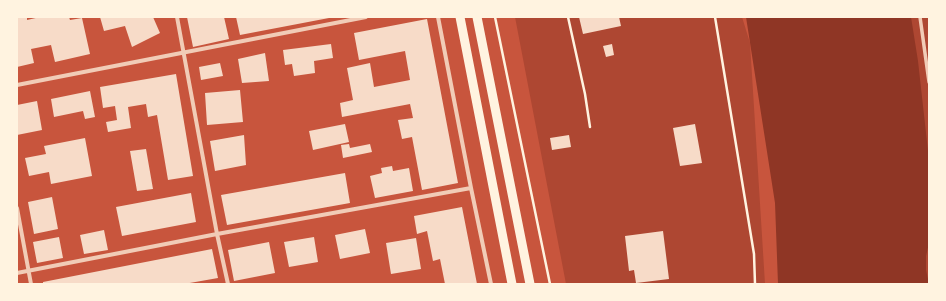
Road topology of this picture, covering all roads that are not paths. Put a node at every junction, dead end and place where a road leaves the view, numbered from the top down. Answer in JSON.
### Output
{"nodes":[{"id":1,"x":178,"y":17,"type":"edge"},
{"id":2,"x":366,"y":17,"type":"edge"},
{"id":3,"x":438,"y":17,"type":"edge"},
{"id":4,"x":460,"y":17,"type":"edge"},
{"id":5,"x":476,"y":17,"type":"edge"},
{"id":6,"x":920,"y":17,"type":"edge"},
{"id":7,"x":184,"y":53,"type":"junction"},
{"id":8,"x":929,"y":82,"type":"edge"},
{"id":9,"x":17,"y":85,"type":"edge"},
{"id":10,"x":471,"y":188,"type":"junction"},
{"id":11,"x":17,"y":208,"type":"edge"},
{"id":12,"x":217,"y":234,"type":"junction"},
{"id":13,"x":29,"y":270,"type":"junction"},
{"id":14,"x":17,"y":273,"type":"edge"},
{"id":15,"x":32,"y":284,"type":"edge"},
{"id":16,"x":228,"y":284,"type":"edge"},
{"id":17,"x":491,"y":284,"type":"edge"},
{"id":18,"x":512,"y":284,"type":"edge"},
{"id":19,"x":530,"y":284,"type":"edge"}],
"edges":[{"from":1,"to":7,"type":"street"},
{"from":2,"to":7,"type":"street"},
{"from":3,"to":10,"type":"street"},
{"from":4,"to":18,"type":"main road"},
{"from":5,"to":19,"type":"main road"},
{"from":6,"to":8,"type":"street"},
{"from":7,"to":9,"type":"street"},
{"from":7,"to":12,"type":"street"},
{"from":10,"to":12,"type":"street"},
{"from":10,"to":17,"type":"street"},
{"from":11,"to":13,"type":"street"},
{"from":12,"to":13,"type":"street"},
{"from":12,"to":16,"type":"street"},
{"from":13,"to":14,"type":"street"},
{"from":13,"to":15,"type":"street"}]}
